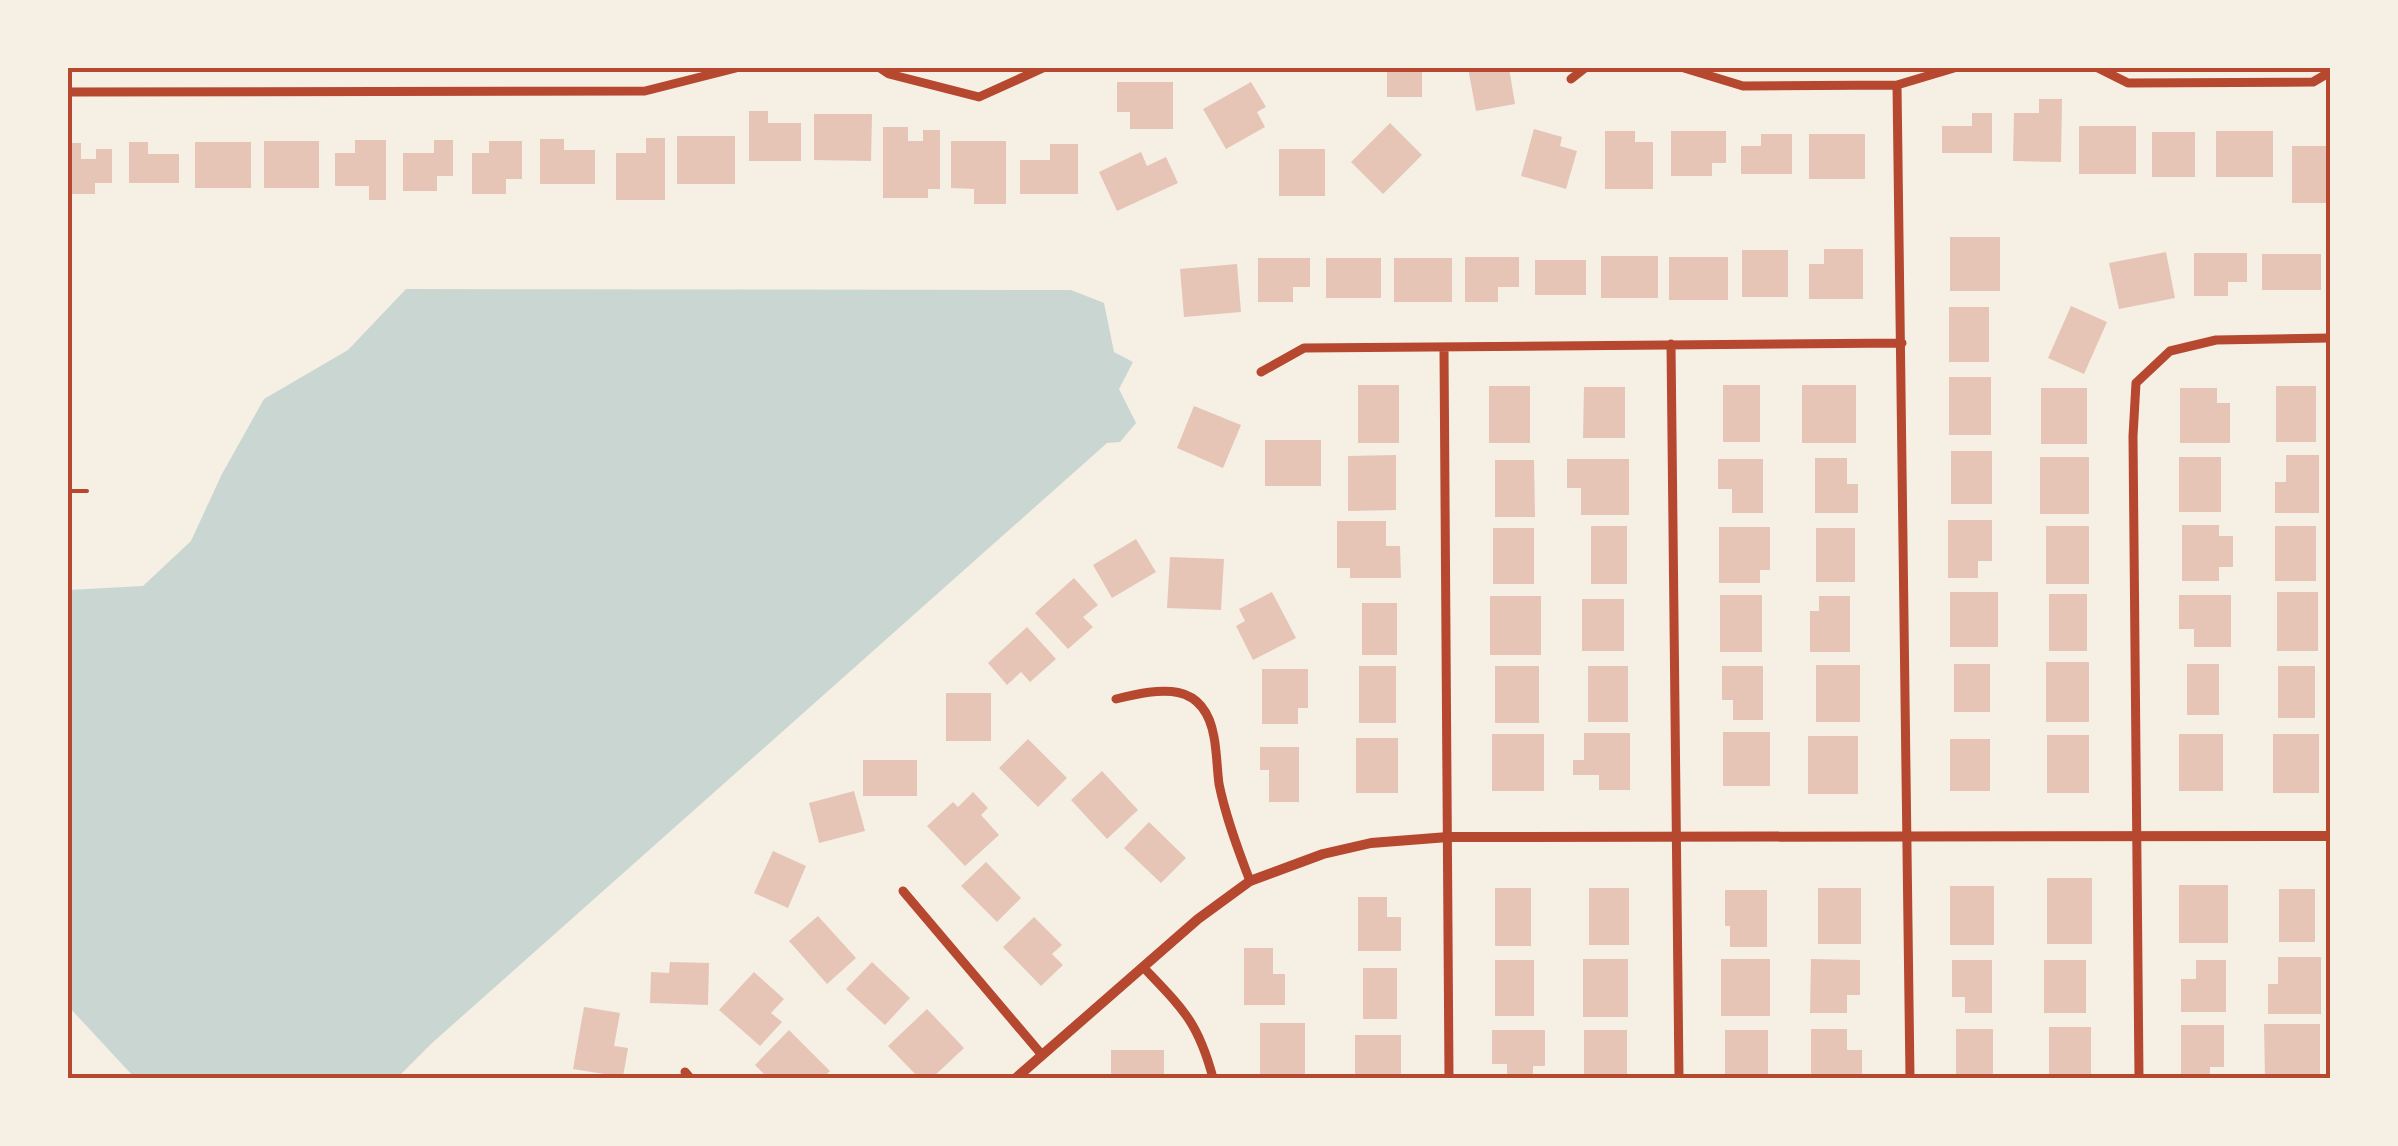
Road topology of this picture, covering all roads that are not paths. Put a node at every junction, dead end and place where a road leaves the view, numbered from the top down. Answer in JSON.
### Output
{"nodes":[{"id":1,"x":736,"y":68,"type":"edge"},
{"id":2,"x":880,"y":68,"type":"edge"},
{"id":3,"x":1042,"y":68,"type":"edge"},
{"id":4,"x":1584,"y":68,"type":"edge"},
{"id":5,"x":1684,"y":68,"type":"edge"},
{"id":6,"x":1954,"y":68,"type":"edge"},
{"id":7,"x":2098,"y":68,"type":"edge"},
{"id":8,"x":2330,"y":72,"type":"edge"},
{"id":9,"x":1571,"y":79,"type":"dead end"},
{"id":10,"x":1898,"y":85,"type":"junction"},
{"id":11,"x":68,"y":92,"type":"edge"},
{"id":12,"x":2330,"y":338,"type":"edge"},
{"id":13,"x":1902,"y":343,"type":"junction"},
{"id":14,"x":1671,"y":344,"type":"junction"},
{"id":15,"x":1444,"y":349,"type":"junction"},
{"id":16,"x":1261,"y":372,"type":"dead end"},
{"id":17,"x":68,"y":490,"type":"edge"},
{"id":18,"x":87,"y":491,"type":"dead end"},
{"id":19,"x":1116,"y":699,"type":"dead end"},
{"id":20,"x":1909,"y":836,"type":"junction"},
{"id":21,"x":2330,"y":836,"type":"edge"},
{"id":22,"x":1448,"y":837,"type":"junction"},
{"id":23,"x":1676,"y":837,"type":"junction"},
{"id":24,"x":2136,"y":837,"type":"junction"},
{"id":25,"x":1250,"y":882,"type":"junction"},
{"id":26,"x":903,"y":891,"type":"dead end"},
{"id":27,"x":1144,"y":968,"type":"junction"},
{"id":28,"x":1042,"y":1055,"type":"junction"},
{"id":29,"x":1016,"y":1078,"type":"edge"},
{"id":30,"x":1213,"y":1078,"type":"edge"},
{"id":31,"x":1449,"y":1078,"type":"edge"},
{"id":32,"x":1678,"y":1078,"type":"edge"},
{"id":33,"x":1910,"y":1078,"type":"edge"},
{"id":34,"x":2139,"y":1078,"type":"edge"}],
"edges":[{"from":1,"to":11,"type":"street"},
{"from":2,"to":3,"type":"street"},
{"from":4,"to":9,"type":"street"},
{"from":5,"to":10,"type":"street"},
{"from":6,"to":10,"type":"street"},
{"from":7,"to":8,"type":"street"},
{"from":10,"to":13,"type":"street"},
{"from":12,"to":24,"type":"street"},
{"from":13,"to":14,"type":"street"},
{"from":13,"to":20,"type":"street"},
{"from":14,"to":15,"type":"street"},
{"from":14,"to":23,"type":"street"},
{"from":15,"to":16,"type":"street"},
{"from":15,"to":22,"type":"street"},
{"from":17,"to":18,"type":"lane"},
{"from":19,"to":25,"type":"street"},
{"from":20,"to":23,"type":"street"},
{"from":20,"to":24,"type":"street"},
{"from":20,"to":33,"type":"street"},
{"from":21,"to":24,"type":"street"},
{"from":22,"to":23,"type":"street"},
{"from":22,"to":25,"type":"street"},
{"from":22,"to":31,"type":"street"},
{"from":23,"to":32,"type":"street"},
{"from":24,"to":34,"type":"street"},
{"from":25,"to":27,"type":"street"},
{"from":26,"to":28,"type":"street"},
{"from":27,"to":28,"type":"street"},
{"from":27,"to":30,"type":"street"},
{"from":28,"to":29,"type":"street"}]}
